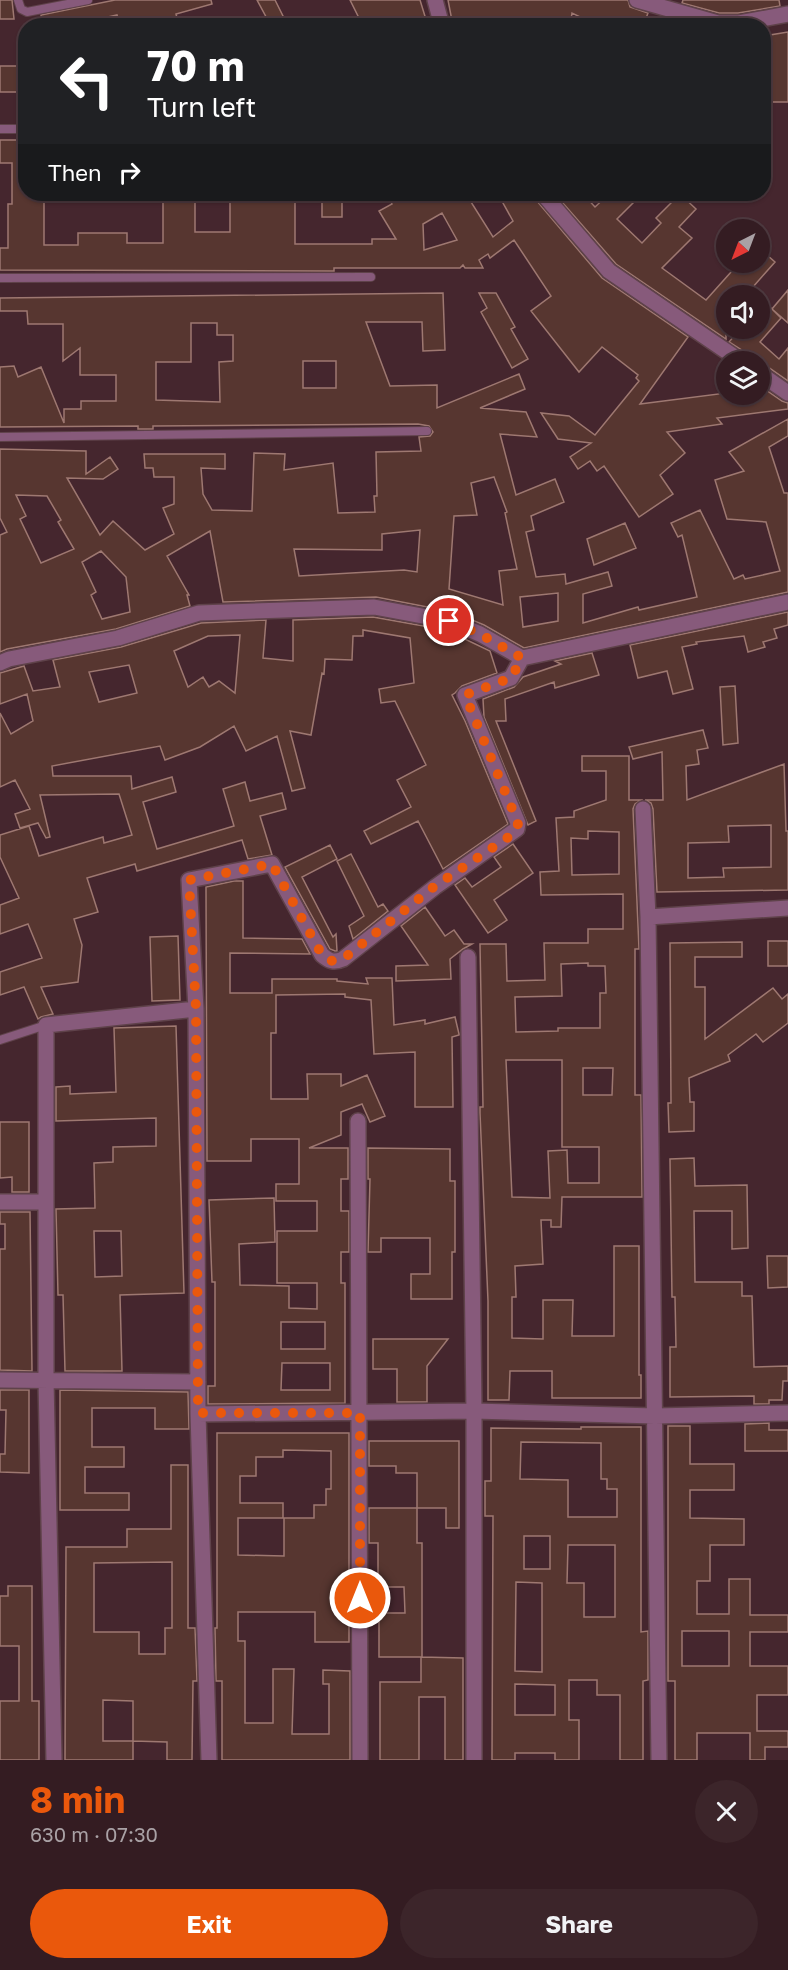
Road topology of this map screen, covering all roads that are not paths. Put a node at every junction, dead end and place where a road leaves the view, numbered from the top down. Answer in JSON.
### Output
{"nodes":[{"id":1,"x":18,"y":0,"type":"edge"},
{"id":2,"x":88,"y":0,"type":"edge"},
{"id":3,"x":435,"y":0,"type":"edge"},
{"id":4,"x":637,"y":0,"type":"edge"},
{"id":5,"x":788,"y":15,"type":"edge"},
{"id":6,"x":440,"y":18,"type":"edge"},
{"id":7,"x":700,"y":18,"type":"edge"},
{"id":8,"x":770,"y":18,"type":"edge"},
{"id":9,"x":0,"y":129,"type":"edge"},
{"id":10,"x":18,"y":129,"type":"edge"},
{"id":11,"x":549,"y":201,"type":"edge"},
{"id":12,"x":371,"y":277,"type":"dead end"},
{"id":13,"x":0,"y":278,"type":"edge"},
{"id":14,"x":726,"y":351,"type":"edge"},
{"id":15,"x":770,"y":381,"type":"edge"},
{"id":16,"x":788,"y":393,"type":"edge"},
{"id":17,"x":427,"y":431,"type":"dead end"},
{"id":18,"x":0,"y":437,"type":"edge"},
{"id":19,"x":788,"y":603,"type":"edge"},
{"id":20,"x":522,"y":658,"type":"junction"},
{"id":21,"x":0,"y":663,"type":"edge"},
{"id":22,"x":644,"y":809,"type":"dead end"},
{"id":23,"x":788,"y":908,"type":"edge"},
{"id":24,"x":648,"y":917,"type":"junction"},
{"id":25,"x":468,"y":957,"type":"dead end"},
{"id":26,"x":196,"y":1009,"type":"junction"},
{"id":27,"x":46,"y":1025,"type":"junction"},
{"id":28,"x":0,"y":1040,"type":"edge"},
{"id":29,"x":358,"y":1121,"type":"dead end"},
{"id":30,"x":0,"y":1202,"type":"edge"},
{"id":31,"x":46,"y":1202,"type":"junction"},
{"id":32,"x":0,"y":1380,"type":"edge"},
{"id":33,"x":46,"y":1380,"type":"junction"},
{"id":34,"x":198,"y":1382,"type":"junction"},
{"id":35,"x":474,"y":1411,"type":"junction"},
{"id":36,"x":198,"y":1413,"type":"junction"},
{"id":37,"x":360,"y":1413,"type":"junction"},
{"id":38,"x":788,"y":1413,"type":"edge"},
{"id":39,"x":655,"y":1416,"type":"junction"},
{"id":40,"x":54,"y":1760,"type":"edge"},
{"id":41,"x":209,"y":1760,"type":"edge"},
{"id":42,"x":360,"y":1760,"type":"edge"},
{"id":43,"x":474,"y":1760,"type":"edge"},
{"id":44,"x":659,"y":1760,"type":"edge"}],
"edges":[{"from":1,"to":2,"type":"lane"},
{"from":3,"to":6,"type":"street"},
{"from":4,"to":7,"type":"street"},
{"from":5,"to":8,"type":"street"},
{"from":9,"to":10,"type":"lane"},
{"from":11,"to":14,"type":"street"},
{"from":12,"to":13,"type":"lane"},
{"from":15,"to":16,"type":"street"},
{"from":17,"to":18,"type":"lane"},
{"from":19,"to":20,"type":"street"},
{"from":20,"to":21,"type":"street"},
{"from":20,"to":26,"type":"street"},
{"from":22,"to":24,"type":"street"},
{"from":23,"to":24,"type":"street"},
{"from":24,"to":39,"type":"street"},
{"from":25,"to":35,"type":"street"},
{"from":26,"to":27,"type":"street"},
{"from":26,"to":34,"type":"street"},
{"from":27,"to":28,"type":"lane"},
{"from":27,"to":31,"type":"street"},
{"from":29,"to":37,"type":"street"},
{"from":30,"to":31,"type":"street"},
{"from":31,"to":33,"type":"street"},
{"from":32,"to":33,"type":"street"},
{"from":33,"to":34,"type":"street"},
{"from":33,"to":40,"type":"street"},
{"from":34,"to":36,"type":"street"},
{"from":35,"to":37,"type":"street"},
{"from":35,"to":39,"type":"street"},
{"from":35,"to":43,"type":"street"},
{"from":36,"to":37,"type":"street"},
{"from":36,"to":41,"type":"street"},
{"from":37,"to":42,"type":"street"},
{"from":38,"to":39,"type":"street"},
{"from":39,"to":44,"type":"street"}]}
